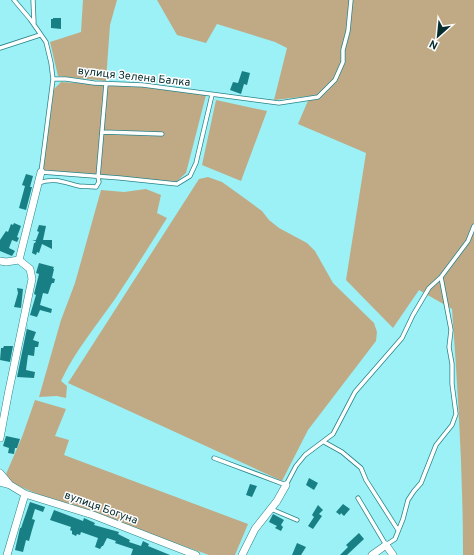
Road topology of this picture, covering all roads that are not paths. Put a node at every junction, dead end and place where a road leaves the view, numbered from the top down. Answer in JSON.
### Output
{"nodes":[{"id":1,"x":14,"y":0,"type":"edge"},
{"id":2,"x":33,"y":0,"type":"edge"},
{"id":3,"x":351,"y":0,"type":"edge"},
{"id":4,"x":34,"y":24,"type":"junction"},
{"id":5,"x":40,"y":35,"type":"junction"},
{"id":6,"x":0,"y":48,"type":"edge"},
{"id":7,"x":53,"y":79,"type":"junction"},
{"id":8,"x":106,"y":84,"type":"junction"},
{"id":9,"x":212,"y":95,"type":"junction"},
{"id":10,"x":103,"y":132,"type":"junction"},
{"id":11,"x":162,"y":134,"type":"dead end"},
{"id":12,"x":41,"y":172,"type":"junction"},
{"id":13,"x":98,"y":177,"type":"junction"},
{"id":14,"x":39,"y":183,"type":"junction"},
{"id":15,"x":474,"y":226,"type":"edge"},
{"id":16,"x":19,"y":260,"type":"junction"},
{"id":17,"x":0,"y":261,"type":"edge"},
{"id":18,"x":440,"y":277,"type":"junction"},
{"id":19,"x":0,"y":438,"type":"edge"},
{"id":20,"x":324,"y":442,"type":"junction"},
{"id":21,"x":214,"y":458,"type":"dead end"},
{"id":22,"x":0,"y":473,"type":"edge"},
{"id":23,"x":0,"y":482,"type":"edge"},
{"id":24,"x":10,"y":485,"type":"junction"},
{"id":25,"x":286,"y":485,"type":"junction"},
{"id":26,"x":25,"y":494,"type":"junction"},
{"id":27,"x":358,"y":498,"type":"dead end"},
{"id":28,"x":271,"y":509,"type":"junction"},
{"id":29,"x":297,"y":520,"type":"dead end"},
{"id":30,"x":398,"y":530,"type":"junction"},
{"id":31,"x":386,"y":545,"type":"junction"},
{"id":32,"x":8,"y":555,"type":"edge"},
{"id":33,"x":196,"y":555,"type":"edge"},
{"id":34,"x":242,"y":555,"type":"edge"},
{"id":35,"x":372,"y":555,"type":"edge"},
{"id":36,"x":393,"y":555,"type":"edge"}],
"edges":[{"from":1,"to":4,"type":"lane"},
{"from":2,"to":4,"type":"lane"},
{"from":3,"to":9,"type":"lane","name":"вулиця Зелена Балка"},
{"from":4,"to":5,"type":"lane"},
{"from":5,"to":6,"type":"lane"},
{"from":5,"to":7,"type":"lane"},
{"from":7,"to":8,"type":"lane","name":"вулиця Зелена Балка"},
{"from":7,"to":12,"type":"lane"},
{"from":8,"to":9,"type":"lane","name":"вулиця Зелена Балка"},
{"from":8,"to":10,"type":"lane"},
{"from":9,"to":13,"type":"lane"},
{"from":10,"to":11,"type":"lane"},
{"from":10,"to":13,"type":"lane"},
{"from":12,"to":13,"type":"lane"},
{"from":12,"to":14,"type":"street"},
{"from":13,"to":14,"type":"lane"},
{"from":14,"to":16,"type":"street"},
{"from":15,"to":18,"type":"lane"},
{"from":16,"to":17,"type":"street"},
{"from":16,"to":19,"type":"street"},
{"from":18,"to":20,"type":"lane"},
{"from":18,"to":30,"type":"lane"},
{"from":20,"to":25,"type":"lane"},
{"from":20,"to":30,"type":"lane"},
{"from":21,"to":25,"type":"lane"},
{"from":22,"to":24,"type":"street"},
{"from":23,"to":24,"type":"street","name":"вулиця Богуна"},
{"from":24,"to":26,"type":"street","name":"вулиця Богуна"},
{"from":25,"to":28,"type":"street"},
{"from":26,"to":32,"type":"street"},
{"from":26,"to":33,"type":"street","name":"вулиця Богуна"},
{"from":27,"to":31,"type":"lane"},
{"from":28,"to":29,"type":"lane"},
{"from":28,"to":34,"type":"street"},
{"from":30,"to":31,"type":"lane"},
{"from":31,"to":35,"type":"street"},
{"from":31,"to":36,"type":"street"}]}
